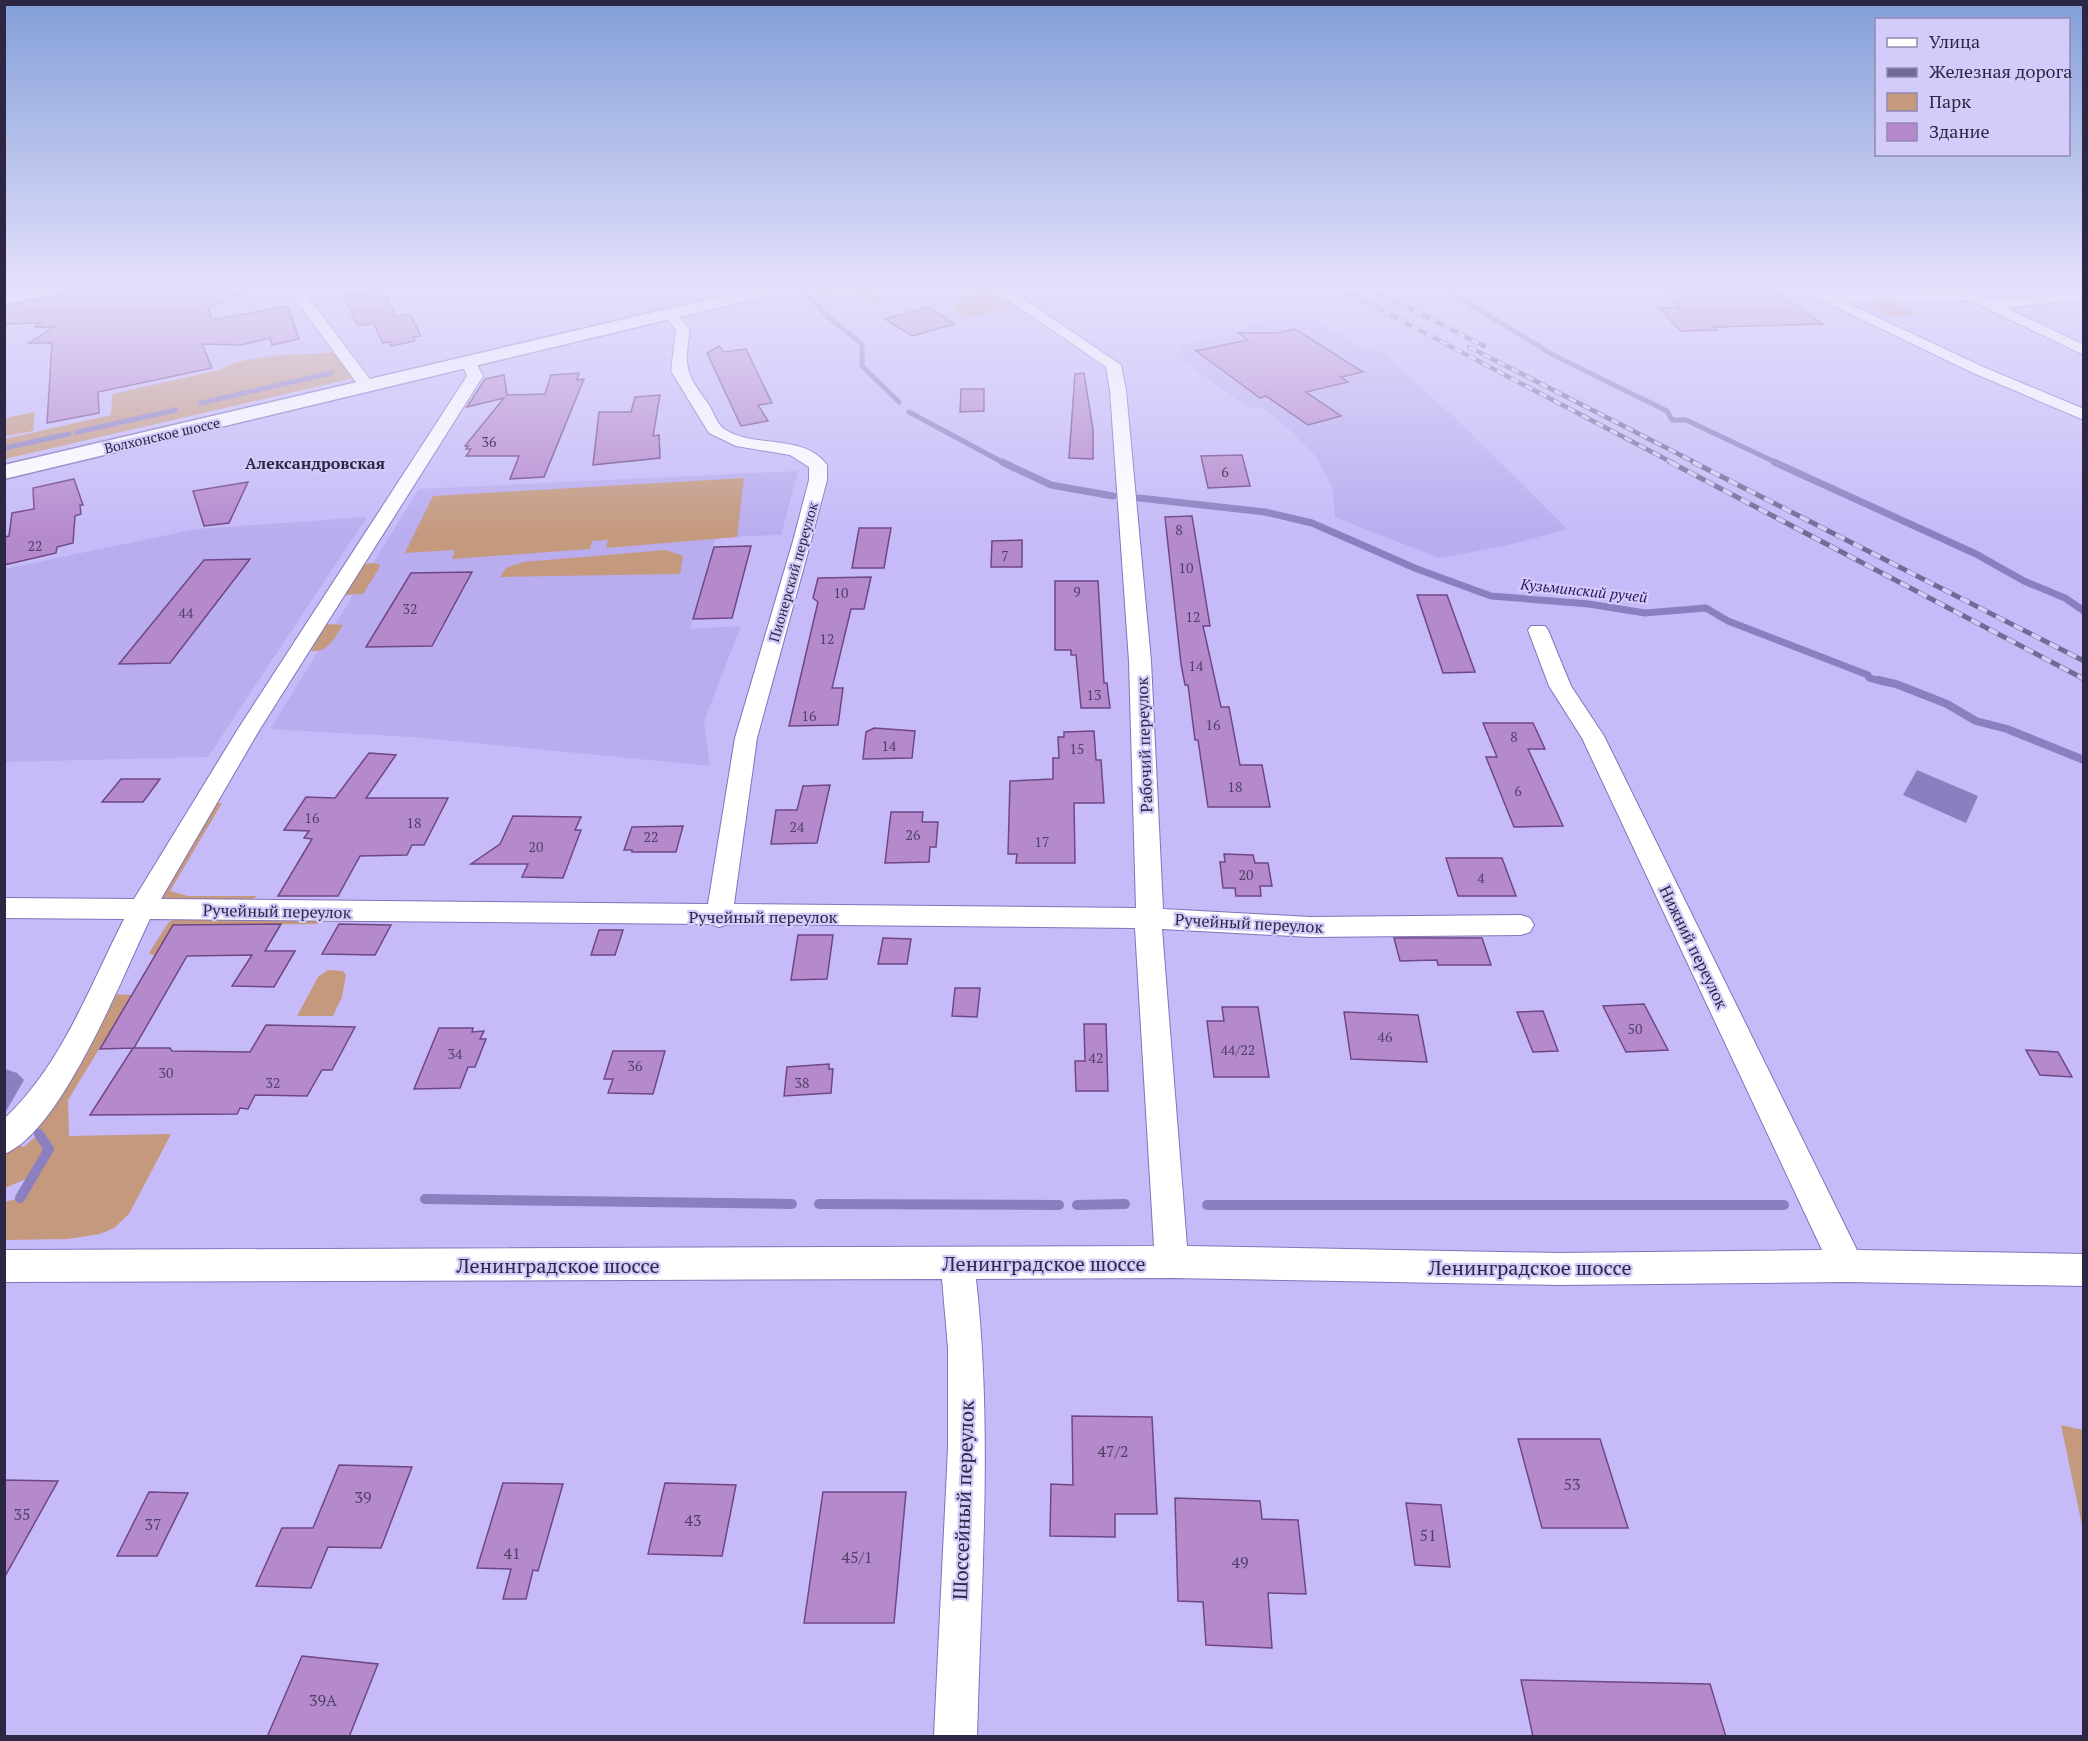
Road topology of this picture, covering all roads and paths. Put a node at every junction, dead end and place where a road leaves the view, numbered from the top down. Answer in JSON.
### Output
{"nodes":[{"id":1,"x":355,"y":370,"type":"edge"},
{"id":2,"x":434,"y":370,"type":"edge"},
{"id":3,"x":473,"y":370,"type":"edge"},
{"id":4,"x":678,"y":370,"type":"edge"},
{"id":5,"x":1114,"y":370,"type":"edge"},
{"id":6,"x":1984,"y":370,"type":"edge"},
{"id":7,"x":367,"y":386,"type":"junction"},
{"id":8,"x":2084,"y":415,"type":"edge"},
{"id":9,"x":4,"y":472,"type":"edge"},
{"id":10,"x":1538,"y":630,"type":"dead end"},
{"id":11,"x":4,"y":908,"type":"edge"},
{"id":12,"x":142,"y":909,"type":"junction"},
{"id":13,"x":719,"y":917,"type":"junction"},
{"id":14,"x":1148,"y":918,"type":"junction"},
{"id":15,"x":1521,"y":925,"type":"dead end"},
{"id":16,"x":5,"y":1139,"type":"edge"},
{"id":17,"x":1172,"y":1262,"type":"junction"},
{"id":18,"x":957,"y":1263,"type":"junction"},
{"id":19,"x":4,"y":1266,"type":"edge"},
{"id":20,"x":1847,"y":1266,"type":"junction"},
{"id":21,"x":2084,"y":1270,"type":"edge"},
{"id":22,"x":956,"y":1737,"type":"edge"}],
"edges":[{"from":1,"to":7,"type":"street"},
{"from":2,"to":7,"type":"main road","name":"Волхонское шоссе"},
{"from":3,"to":12,"type":"street"},
{"from":4,"to":13,"type":"street","name":"Пионерский переулок"},
{"from":5,"to":14,"type":"street","name":"Рабочий переулок"},
{"from":6,"to":8,"type":"street"},
{"from":7,"to":9,"type":"main road","name":"Волхонское шоссе"},
{"from":10,"to":20,"type":"street","name":"Нижний переулок"},
{"from":11,"to":12,"type":"street","name":"Ручейный переулок"},
{"from":12,"to":13,"type":"street","name":"Ручейный переулок"},
{"from":12,"to":16,"type":"street"},
{"from":13,"to":14,"type":"street","name":"Ручейный переулок"},
{"from":14,"to":15,"type":"street","name":"Ручейный переулок"},
{"from":14,"to":17,"type":"street","name":"Рабочий переулок"},
{"from":17,"to":18,"type":"street","name":"Ленинградское шоссе"},
{"from":17,"to":20,"type":"street","name":"Ленинградское шоссе"},
{"from":18,"to":19,"type":"street","name":"Ленинградское шоссе"},
{"from":18,"to":22,"type":"street","name":"Шоссейный переулок"},
{"from":20,"to":21,"type":"street","name":"Ленинградское шоссе"}]}
